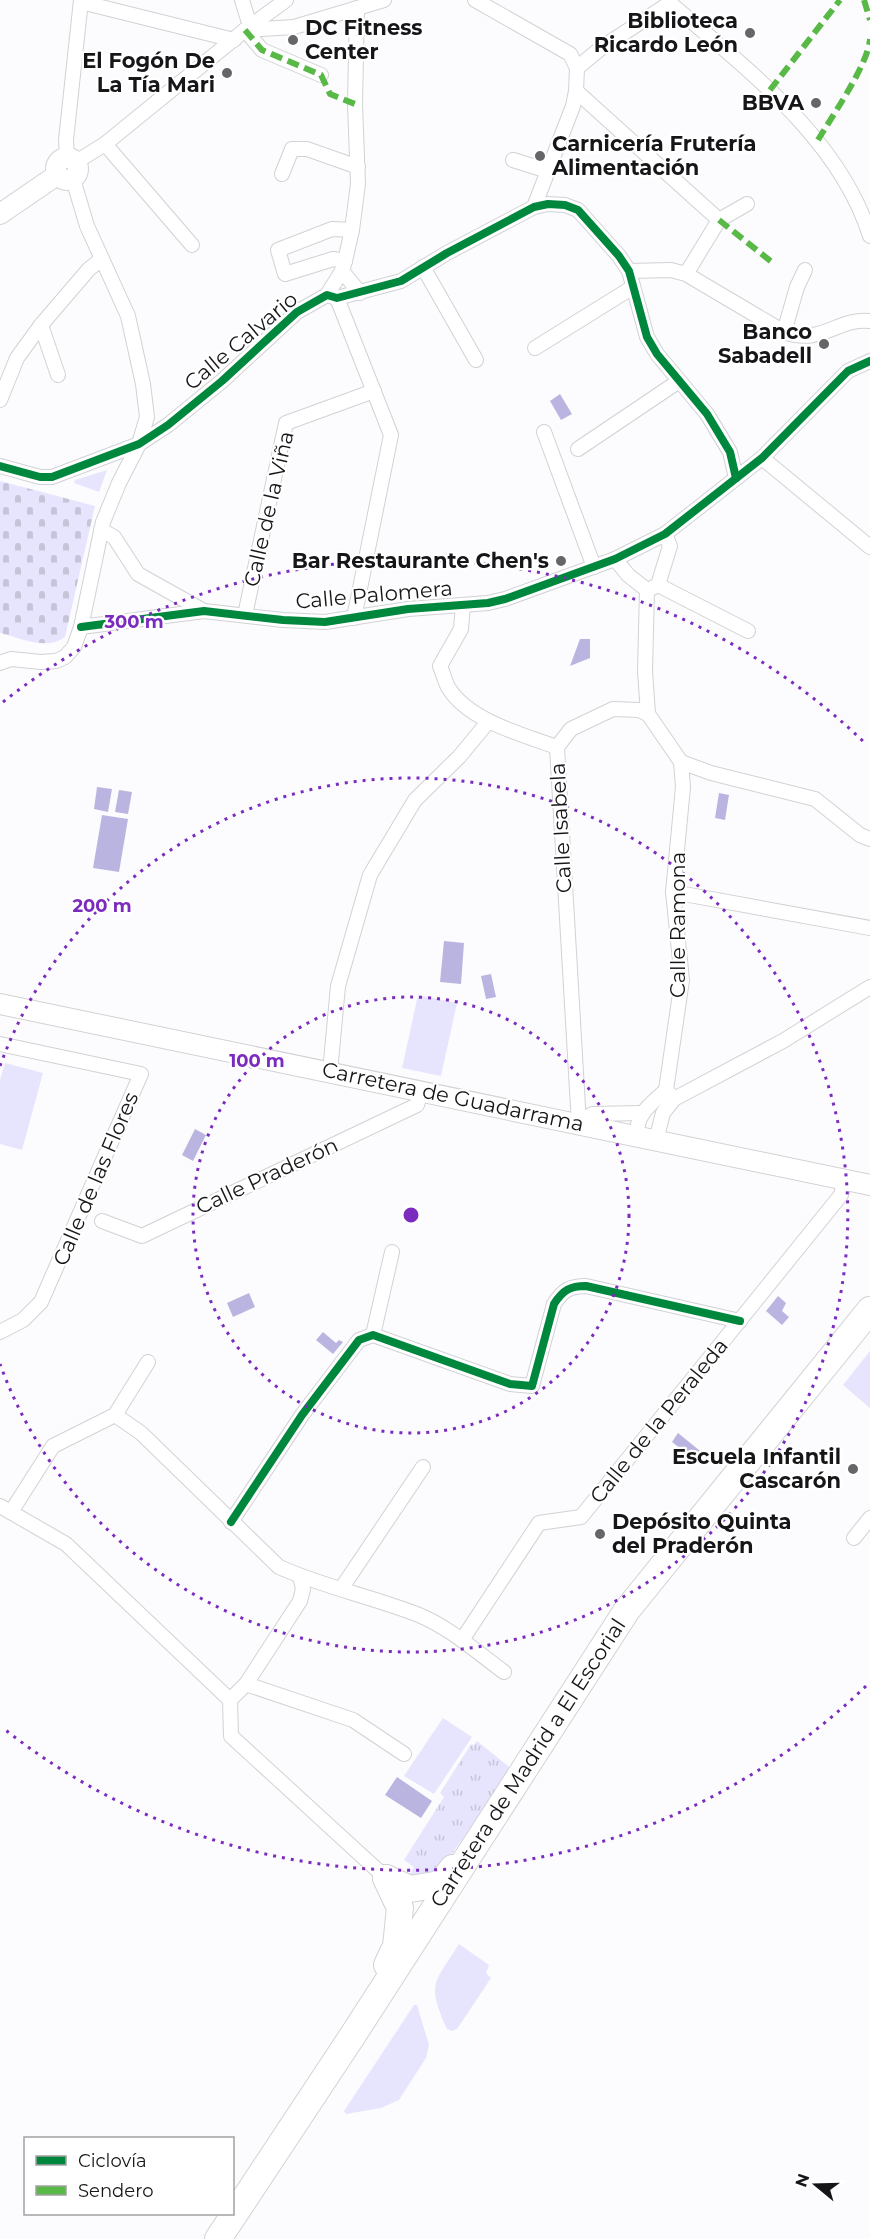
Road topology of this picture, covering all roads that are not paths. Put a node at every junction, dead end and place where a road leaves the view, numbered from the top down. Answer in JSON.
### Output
{"nodes":[{"id":1,"x":242,"y":0,"type":"edge"},
{"id":2,"x":286,"y":0,"type":"edge"},
{"id":3,"x":384,"y":0,"type":"edge"},
{"id":4,"x":475,"y":0,"type":"edge"},
{"id":5,"x":81,"y":1,"type":"edge"},
{"id":6,"x":670,"y":1,"type":"edge"},
{"id":7,"x":357,"y":8,"type":"junction"},
{"id":8,"x":243,"y":32,"type":"junction"},
{"id":9,"x":577,"y":68,"type":"junction"},
{"id":10,"x":321,"y":75,"type":"dead end"},
{"id":11,"x":576,"y":91,"type":"junction"},
{"id":12,"x":105,"y":144,"type":"junction"},
{"id":13,"x":513,"y":160,"type":"dead end"},
{"id":14,"x":358,"y":167,"type":"junction"},
{"id":15,"x":68,"y":168,"type":"junction"},
{"id":16,"x":548,"y":171,"type":"junction"},
{"id":17,"x":282,"y":174,"type":"dead end"},
{"id":18,"x":747,"y":204,"type":"dead end"},
{"id":19,"x":534,"y":207,"type":"junction"},
{"id":20,"x":0,"y":214,"type":"edge"},
{"id":21,"x":718,"y":220,"type":"junction"},
{"id":22,"x":352,"y":230,"type":"junction"},
{"id":23,"x":870,"y":236,"type":"edge"},
{"id":24,"x":192,"y":244,"type":"dead end"},
{"id":25,"x":102,"y":259,"type":"junction"},
{"id":26,"x":343,"y":266,"type":"junction"},
{"id":27,"x":423,"y":267,"type":"junction"},
{"id":28,"x":805,"y":270,"type":"dead end"},
{"id":29,"x":629,"y":271,"type":"junction"},
{"id":30,"x":687,"y":274,"type":"junction"},
{"id":31,"x":633,"y":287,"type":"junction"},
{"id":32,"x":360,"y":293,"type":"junction"},
{"id":33,"x":332,"y":296,"type":"junction"},
{"id":34,"x":870,"y":321,"type":"edge"},
{"id":35,"x":41,"y":325,"type":"junction"},
{"id":36,"x":784,"y":332,"type":"junction"},
{"id":37,"x":535,"y":348,"type":"dead end"},
{"id":38,"x":476,"y":360,"type":"dead end"},
{"id":39,"x":870,"y":361,"type":"edge"},
{"id":40,"x":58,"y":375,"type":"dead end"},
{"id":41,"x":680,"y":381,"type":"junction"},
{"id":42,"x":374,"y":391,"type":"junction"},
{"id":43,"x":0,"y":400,"type":"edge"},
{"id":44,"x":544,"y":432,"type":"dead end"},
{"id":45,"x":139,"y":444,"type":"junction"},
{"id":46,"x":578,"y":449,"type":"dead end"},
{"id":47,"x":762,"y":458,"type":"junction"},
{"id":48,"x":0,"y":466,"type":"edge"},
{"id":49,"x":736,"y":478,"type":"junction"},
{"id":50,"x":101,"y":530,"type":"junction"},
{"id":51,"x":665,"y":534,"type":"junction"},
{"id":52,"x":870,"y":547,"type":"edge"},
{"id":53,"x":615,"y":559,"type":"junction"},
{"id":54,"x":594,"y":567,"type":"junction"},
{"id":55,"x":653,"y":587,"type":"junction"},
{"id":56,"x":463,"y":605,"type":"junction"},
{"id":57,"x":204,"y":611,"type":"junction"},
{"id":58,"x":245,"y":615,"type":"junction"},
{"id":59,"x":354,"y":618,"type":"junction"},
{"id":60,"x":81,"y":627,"type":"junction"},
{"id":61,"x":748,"y":631,"type":"dead end"},
{"id":62,"x":0,"y":663,"type":"edge"},
{"id":63,"x":648,"y":714,"type":"junction"},
{"id":64,"x":488,"y":722,"type":"junction"},
{"id":65,"x":556,"y":747,"type":"junction"},
{"id":66,"x":681,"y":762,"type":"junction"},
{"id":67,"x":870,"y":839,"type":"edge"},
{"id":68,"x":674,"y":892,"type":"junction"},
{"id":69,"x":870,"y":928,"type":"edge"},
{"id":70,"x":870,"y":987,"type":"edge"},
{"id":71,"x":0,"y":1004,"type":"edge"},
{"id":72,"x":0,"y":1044,"type":"edge"},
{"id":73,"x":330,"y":1072,"type":"junction"},
{"id":74,"x":421,"y":1091,"type":"junction"},
{"id":75,"x":670,"y":1095,"type":"junction"},
{"id":76,"x":642,"y":1113,"type":"junction"},
{"id":77,"x":579,"y":1124,"type":"junction"},
{"id":78,"x":647,"y":1138,"type":"junction"},
{"id":79,"x":845,"y":1180,"type":"junction"},
{"id":80,"x":870,"y":1185,"type":"edge"},
{"id":81,"x":102,"y":1221,"type":"dead end"},
{"id":82,"x":392,"y":1252,"type":"dead end"},
{"id":83,"x":870,"y":1310,"type":"edge"},
{"id":84,"x":740,"y":1321,"type":"junction"},
{"id":85,"x":870,"y":1328,"type":"edge"},
{"id":86,"x":0,"y":1332,"type":"edge"},
{"id":87,"x":373,"y":1335,"type":"junction"},
{"id":88,"x":148,"y":1362,"type":"dead end"},
{"id":89,"x":115,"y":1414,"type":"junction"},
{"id":90,"x":423,"y":1467,"type":"dead end"},
{"id":91,"x":5,"y":1509,"type":"edge"},
{"id":92,"x":870,"y":1518,"type":"edge"},
{"id":93,"x":231,"y":1522,"type":"junction"},
{"id":94,"x":854,"y":1538,"type":"dead end"},
{"id":95,"x":300,"y":1576,"type":"junction"},
{"id":96,"x":340,"y":1589,"type":"junction"},
{"id":97,"x":462,"y":1640,"type":"junction"},
{"id":98,"x":504,"y":1672,"type":"dead end"},
{"id":99,"x":246,"y":1684,"type":"junction"},
{"id":100,"x":230,"y":1700,"type":"junction"},
{"id":101,"x":404,"y":1754,"type":"dead end"},
{"id":102,"x":490,"y":1824,"type":"junction"},
{"id":103,"x":386,"y":1878,"type":"junction"},
{"id":104,"x":353,"y":2035,"type":"junction"},
{"id":105,"x":234,"y":2215,"type":"edge"},
{"id":106,"x":234,"y":2215,"type":"edge"},
{"id":107,"x":218,"y":2239,"type":"edge"},
{"id":108,"x":234,"y":2239,"type":"edge"}],
"edges":[{"from":1,"to":8,"type":"street"},
{"from":2,"to":8,"type":"street"},
{"from":3,"to":7,"type":"street"},
{"from":4,"to":9,"type":"street"},
{"from":5,"to":8,"type":"street"},
{"from":5,"to":15,"type":"street"},
{"from":6,"to":9,"type":"street"},
{"from":6,"to":23,"type":"street"},
{"from":7,"to":8,"type":"street"},
{"from":7,"to":14,"type":"street"},
{"from":8,"to":10,"type":"street"},
{"from":8,"to":12,"type":"street"},
{"from":9,"to":11,"type":"street"},
{"from":11,"to":16,"type":"street"},
{"from":11,"to":21,"type":"street"},
{"from":12,"to":15,"type":"street"},
{"from":12,"to":24,"type":"street"},
{"from":13,"to":16,"type":"street"},
{"from":14,"to":17,"type":"street"},
{"from":14,"to":22,"type":"street"},
{"from":15,"to":20,"type":"main road"},
{"from":15,"to":25,"type":"street"},
{"from":16,"to":19,"type":"street"},
{"from":18,"to":21,"type":"street"},
{"from":19,"to":27,"type":"street","name":"Calle Calvario"},
{"from":19,"to":29,"type":"street"},
{"from":21,"to":30,"type":"street"},
{"from":22,"to":26,"type":"street"},
{"from":22,"to":26,"type":"street"},
{"from":25,"to":35,"type":"street"},
{"from":25,"to":45,"type":"street"},
{"from":26,"to":32,"type":"street"},
{"from":26,"to":33,"type":"street"},
{"from":27,"to":32,"type":"street","name":"Calle Calvario"},
{"from":27,"to":38,"type":"street"},
{"from":28,"to":36,"type":"street"},
{"from":29,"to":30,"type":"street"},
{"from":29,"to":31,"type":"street"},
{"from":30,"to":36,"type":"street"},
{"from":31,"to":37,"type":"street"},
{"from":31,"to":41,"type":"street"},
{"from":32,"to":33,"type":"street","name":"Calle Calvario"},
{"from":33,"to":42,"type":"street"},
{"from":33,"to":45,"type":"street","name":"Calle Calvario"},
{"from":34,"to":36,"type":"street"},
{"from":35,"to":40,"type":"street"},
{"from":35,"to":43,"type":"street"},
{"from":39,"to":47,"type":"street"},
{"from":41,"to":46,"type":"street"},
{"from":41,"to":49,"type":"street"},
{"from":42,"to":58,"type":"street","name":"Calle de la Viña"},
{"from":42,"to":59,"type":"street"},
{"from":44,"to":54,"type":"street"},
{"from":45,"to":48,"type":"street","name":"Calle Calvario"},
{"from":45,"to":50,"type":"street"},
{"from":47,"to":49,"type":"street"},
{"from":47,"to":52,"type":"street"},
{"from":49,"to":51,"type":"street"},
{"from":50,"to":57,"type":"street","name":"Calle Palomera"},
{"from":50,"to":60,"type":"street"},
{"from":51,"to":53,"type":"street"},
{"from":51,"to":55,"type":"street"},
{"from":53,"to":54,"type":"street"},
{"from":53,"to":55,"type":"street"},
{"from":54,"to":56,"type":"street","name":"Calle Palomera"},
{"from":55,"to":61,"type":"street"},
{"from":55,"to":63,"type":"street"},
{"from":56,"to":59,"type":"street","name":"Calle Palomera"},
{"from":56,"to":64,"type":"street","name":"Calle Isabela"},
{"from":57,"to":58,"type":"street","name":"Calle Palomera"},
{"from":57,"to":60,"type":"street","name":"Calle Palomera"},
{"from":58,"to":59,"type":"street","name":"Calle Palomera"},
{"from":60,"to":62,"type":"street"},
{"from":63,"to":65,"type":"street"},
{"from":63,"to":66,"type":"street"},
{"from":64,"to":65,"type":"street","name":"Calle Isabela"},
{"from":64,"to":73,"type":"street"},
{"from":65,"to":77,"type":"street","name":"Calle Isabela"},
{"from":66,"to":67,"type":"street"},
{"from":66,"to":68,"type":"street","name":"Calle Ramona"},
{"from":68,"to":69,"type":"street"},
{"from":68,"to":75,"type":"street","name":"Calle Ramona"},
{"from":70,"to":75,"type":"street"},
{"from":71,"to":73,"type":"main road","name":"Carretera de Guadarrama"},
{"from":72,"to":86,"type":"street","name":"Calle de las Flores"},
{"from":73,"to":74,"type":"main road","name":"Carretera de Guadarrama"},
{"from":74,"to":77,"type":"main road","name":"Carretera de Guadarrama"},
{"from":74,"to":81,"type":"street","name":"Calle Praderón"},
{"from":75,"to":76,"type":"street"},
{"from":75,"to":78,"type":"street"},
{"from":76,"to":77,"type":"street"},
{"from":76,"to":78,"type":"street"},
{"from":77,"to":78,"type":"main road","name":"Carretera de Guadarrama"},
{"from":78,"to":79,"type":"main road","name":"Carretera de Guadarrama"},
{"from":79,"to":80,"type":"main road","name":"Carretera de Guadarrama"},
{"from":79,"to":84,"type":"street","name":"Calle de la Peraleda"},
{"from":82,"to":87,"type":"street"},
{"from":83,"to":102,"type":"highway","name":"Carretera de Madrid a El Escorial"},
{"from":84,"to":87,"type":"street"},
{"from":84,"to":97,"type":"street","name":"Calle de la Peraleda"},
{"from":85,"to":108,"type":"highway","name":"Carretera de Madrid a El Escorial"},
{"from":87,"to":93,"type":"street"},
{"from":88,"to":89,"type":"street"},
{"from":89,"to":91,"type":"street"},
{"from":89,"to":93,"type":"street"},
{"from":90,"to":96,"type":"street"},
{"from":91,"to":100,"type":"street"},
{"from":92,"to":94,"type":"street"},
{"from":93,"to":95,"type":"street"},
{"from":95,"to":96,"type":"street"},
{"from":95,"to":99,"type":"street"},
{"from":96,"to":97,"type":"street"},
{"from":97,"to":98,"type":"street"},
{"from":99,"to":100,"type":"street"},
{"from":99,"to":101,"type":"street"},
{"from":100,"to":103,"type":"street"},
{"from":102,"to":103,"type":"highway"},
{"from":102,"to":104,"type":"highway","name":"Carretera de Madrid a El Escorial"},
{"from":103,"to":104,"type":"highway"},
{"from":104,"to":105,"type":"highway","name":"Carretera de Madrid a El Escorial"},
{"from":106,"to":107,"type":"highway","name":"Carretera de Madrid a El Escorial"}]}
